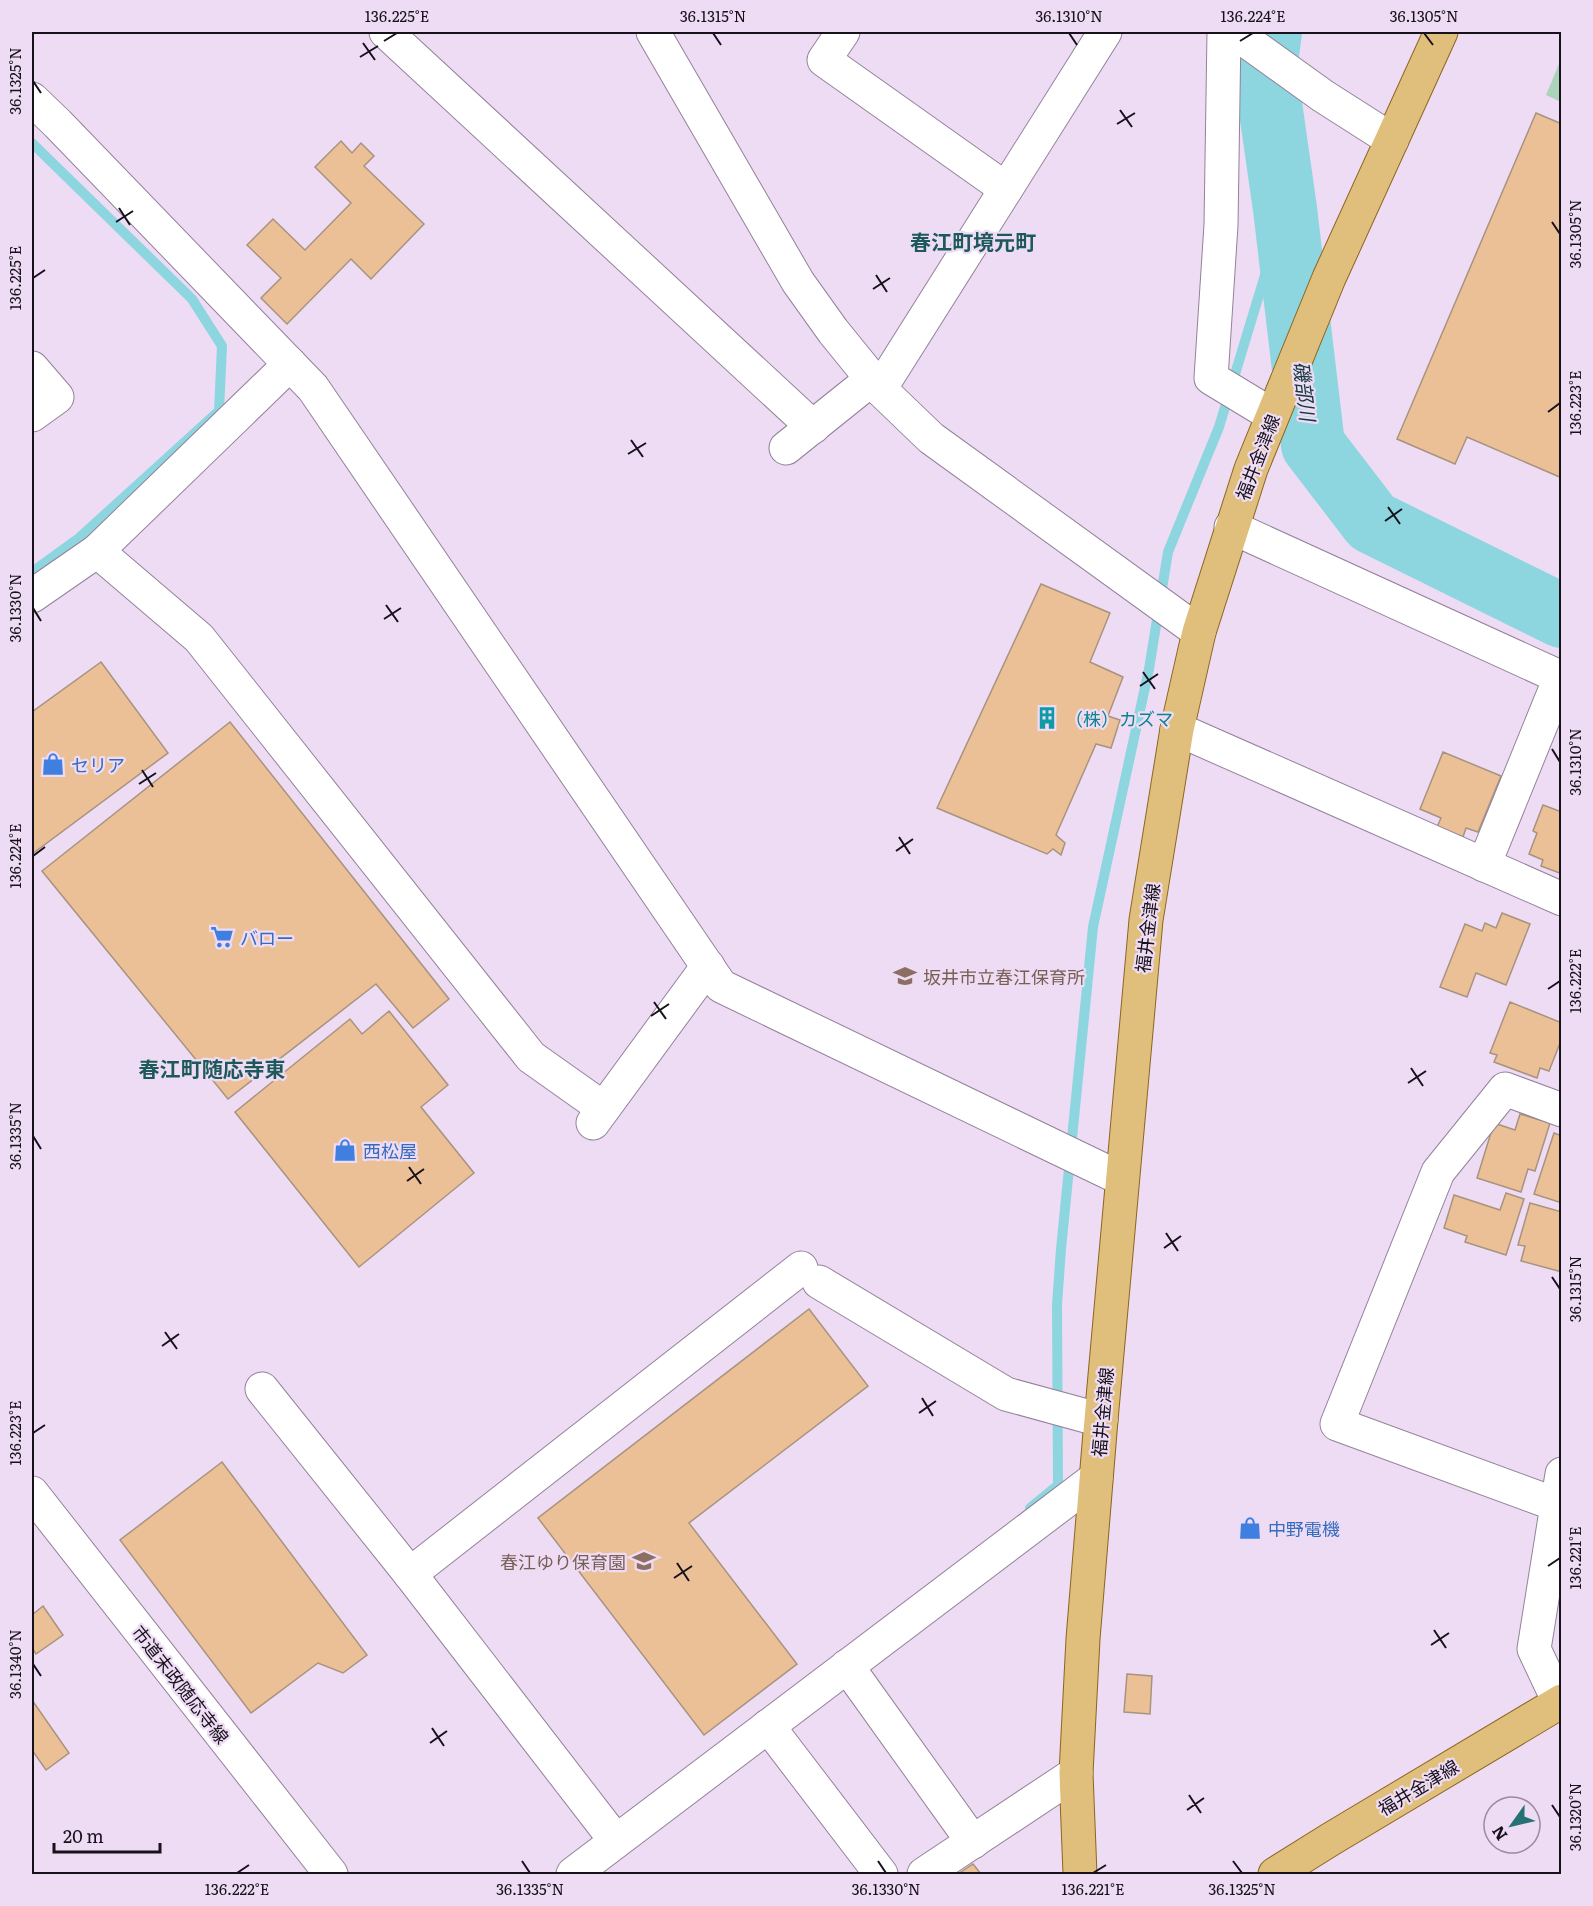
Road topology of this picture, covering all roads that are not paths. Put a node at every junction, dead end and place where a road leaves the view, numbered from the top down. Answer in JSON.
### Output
{"nodes":[{"id":1,"x":386,"y":32,"type":"edge"},
{"id":2,"x":843,"y":32,"type":"edge"},
{"id":3,"x":1105,"y":32,"type":"edge"},
{"id":4,"x":1224,"y":32,"type":"edge"},
{"id":5,"x":1234,"y":32,"type":"edge"},
{"id":6,"x":1441,"y":32,"type":"edge"},
{"id":7,"x":656,"y":33,"type":"edge"},
{"id":8,"x":32,"y":99,"type":"edge"},
{"id":9,"x":1392,"y":140,"type":"junction"},
{"id":10,"x":1006,"y":189,"type":"junction"},
{"id":11,"x":291,"y":364,"type":"junction"},
{"id":12,"x":32,"y":368,"type":"edge"},
{"id":13,"x":876,"y":384,"type":"junction"},
{"id":14,"x":32,"y":415,"type":"edge"},
{"id":15,"x":1272,"y":415,"type":"junction"},
{"id":16,"x":813,"y":427,"type":"junction"},
{"id":17,"x":786,"y":448,"type":"dead end"},
{"id":18,"x":1231,"y":527,"type":"junction"},
{"id":19,"x":96,"y":551,"type":"junction"},
{"id":20,"x":32,"y":596,"type":"edge"},
{"id":21,"x":1199,"y":632,"type":"junction"},
{"id":22,"x":1561,"y":678,"type":"edge"},
{"id":23,"x":1177,"y":729,"type":"junction"},
{"id":24,"x":1484,"y":865,"type":"junction"},
{"id":25,"x":1562,"y":899,"type":"edge"},
{"id":26,"x":708,"y":966,"type":"junction"},
{"id":27,"x":1562,"y":1110,"type":"edge"},
{"id":28,"x":1122,"y":1179,"type":"junction"},
{"id":29,"x":262,"y":1389,"type":"dead end"},
{"id":30,"x":1101,"y":1420,"type":"junction"},
{"id":31,"x":1096,"y":1478,"type":"junction"},
{"id":32,"x":1558,"y":1489,"type":"edge"},
{"id":33,"x":32,"y":1493,"type":"edge"},
{"id":34,"x":410,"y":1574,"type":"junction"},
{"id":35,"x":847,"y":1666,"type":"junction"},
{"id":36,"x":1560,"y":1701,"type":"edge"},
{"id":37,"x":768,"y":1726,"type":"junction"},
{"id":38,"x":1076,"y":1773,"type":"junction"},
{"id":39,"x":616,"y":1841,"type":"junction"},
{"id":40,"x":973,"y":1842,"type":"junction"},
{"id":41,"x":331,"y":1875,"type":"edge"},
{"id":42,"x":573,"y":1875,"type":"edge"},
{"id":43,"x":881,"y":1875,"type":"edge"},
{"id":44,"x":924,"y":1875,"type":"edge"},
{"id":45,"x":1080,"y":1875,"type":"edge"},
{"id":46,"x":1275,"y":1875,"type":"edge"}],
"edges":[{"from":1,"to":16,"type":"street"},
{"from":2,"to":10,"type":"street"},
{"from":3,"to":10,"type":"street"},
{"from":4,"to":15,"type":"street"},
{"from":5,"to":9,"type":"street"},
{"from":6,"to":9,"type":"main road","name":"福井金津線"},
{"from":7,"to":13,"type":"street"},
{"from":8,"to":11,"type":"street"},
{"from":9,"to":15,"type":"main road","name":"福井金津線"},
{"from":10,"to":13,"type":"street"},
{"from":11,"to":19,"type":"street"},
{"from":11,"to":26,"type":"street"},
{"from":12,"to":14,"type":"street"},
{"from":13,"to":16,"type":"street"},
{"from":13,"to":21,"type":"street"},
{"from":15,"to":18,"type":"main road","name":"福井金津線"},
{"from":16,"to":17,"type":"street"},
{"from":18,"to":21,"type":"main road","name":"福井金津線"},
{"from":18,"to":22,"type":"street"},
{"from":19,"to":20,"type":"street"},
{"from":19,"to":26,"type":"street"},
{"from":21,"to":23,"type":"main road","name":"福井金津線"},
{"from":22,"to":24,"type":"street"},
{"from":23,"to":24,"type":"street"},
{"from":23,"to":28,"type":"main road","name":"福井金津線"},
{"from":24,"to":25,"type":"street"},
{"from":26,"to":28,"type":"street"},
{"from":27,"to":32,"type":"street"},
{"from":28,"to":30,"type":"main road","name":"福井金津線"},
{"from":29,"to":34,"type":"street"},
{"from":30,"to":31,"type":"main road","name":"福井金津線"},
{"from":30,"to":34,"type":"street"},
{"from":31,"to":35,"type":"street"},
{"from":31,"to":38,"type":"main road","name":"福井金津線"},
{"from":32,"to":36,"type":"street"},
{"from":33,"to":41,"type":"street","name":"市道末政随応寺線"},
{"from":34,"to":39,"type":"street"},
{"from":35,"to":37,"type":"street"},
{"from":35,"to":40,"type":"street"},
{"from":36,"to":46,"type":"main road","name":"福井金津線"},
{"from":37,"to":39,"type":"street"},
{"from":37,"to":43,"type":"street"},
{"from":38,"to":40,"type":"street"},
{"from":38,"to":45,"type":"main road","name":"福井金津線"},
{"from":39,"to":42,"type":"street"},
{"from":40,"to":44,"type":"street"}]}
